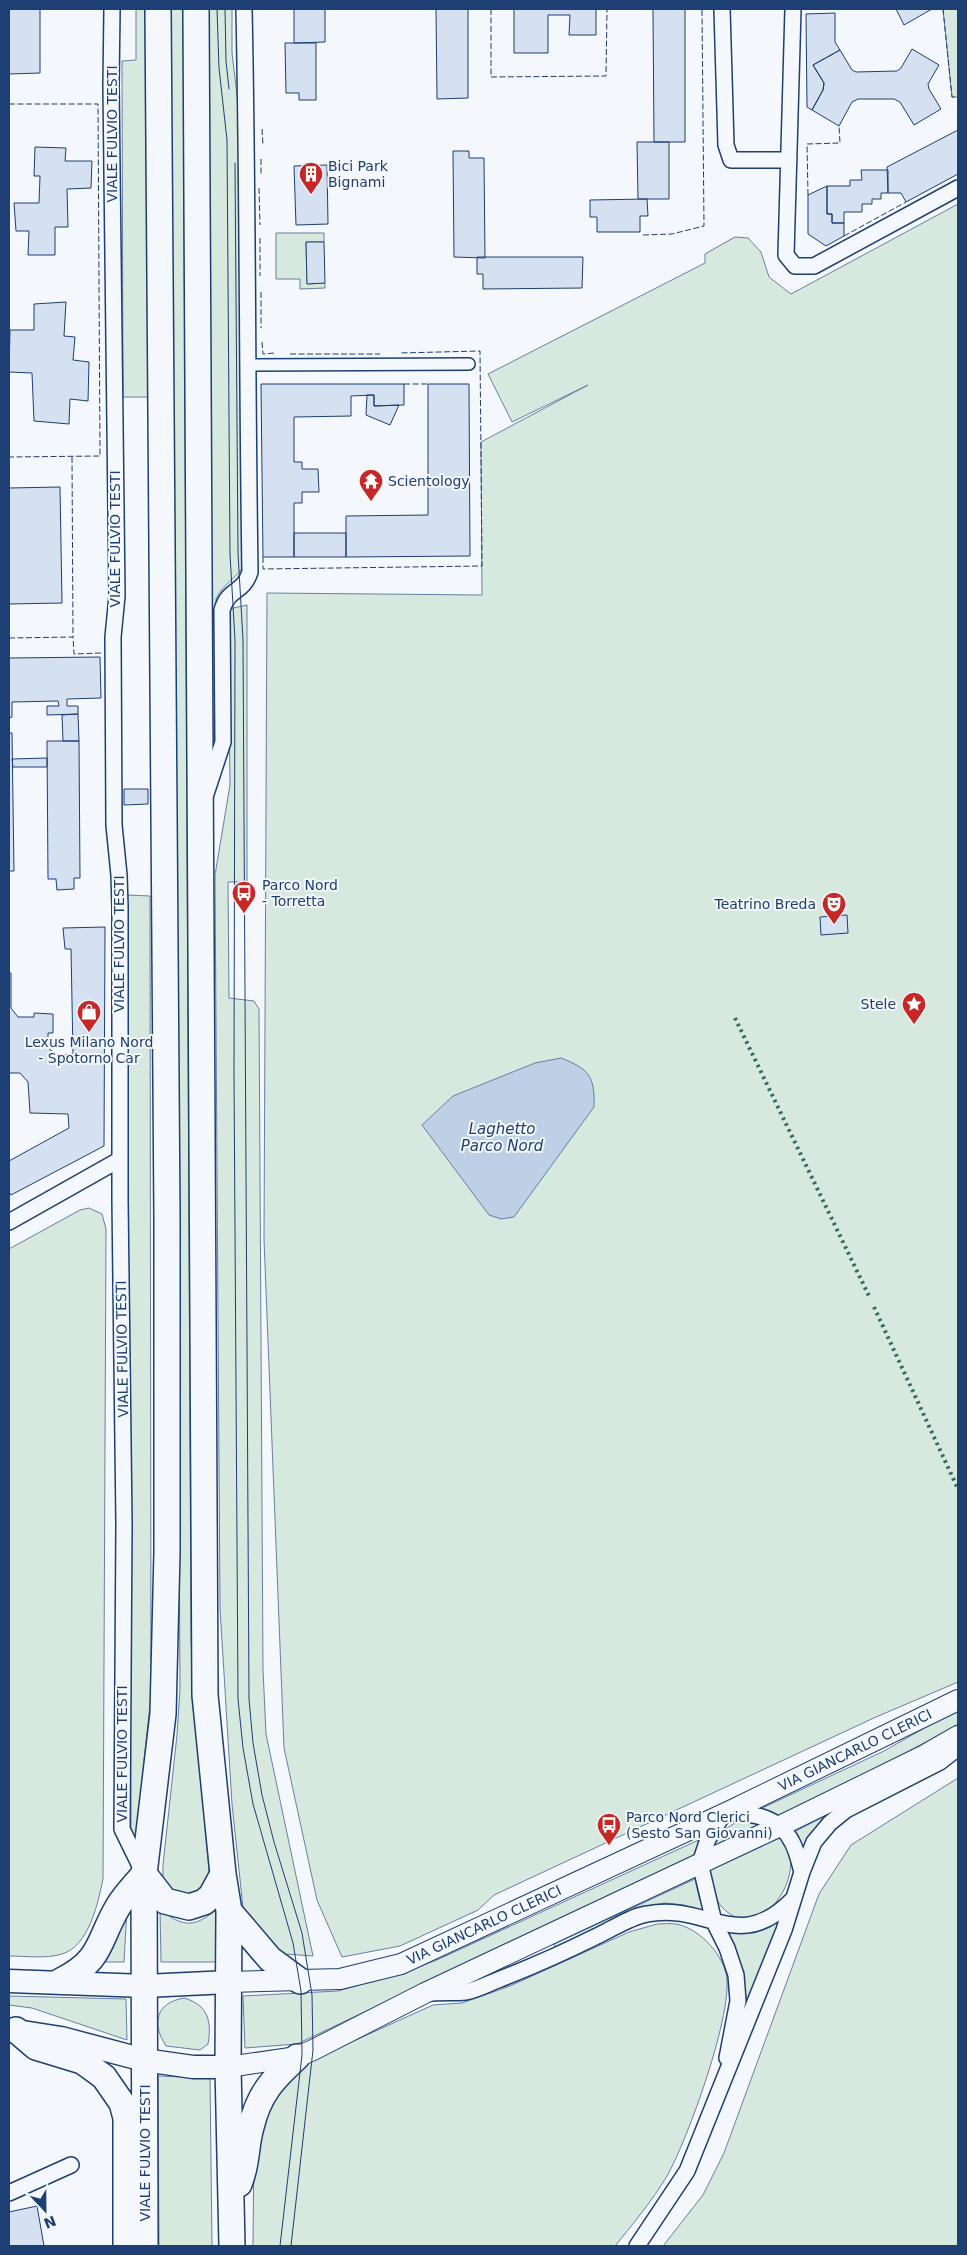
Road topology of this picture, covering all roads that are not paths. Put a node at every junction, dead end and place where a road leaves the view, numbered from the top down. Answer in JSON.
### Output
{"nodes":[{"id":1,"x":112,"y":9,"type":"edge"},
{"id":2,"x":158,"y":9,"type":"edge"},
{"id":3,"x":196,"y":9,"type":"edge"},
{"id":4,"x":244,"y":9,"type":"edge"},
{"id":5,"x":722,"y":9,"type":"edge"},
{"id":6,"x":793,"y":9,"type":"edge"},
{"id":7,"x":789,"y":160,"type":"junction"},
{"id":8,"x":958,"y":188,"type":"edge"},
{"id":9,"x":469,"y":364,"type":"dead end"},
{"id":10,"x":247,"y":365,"type":"junction"},
{"id":11,"x":200,"y":812,"type":"junction"},
{"id":12,"x":119,"y":1160,"type":"junction"},
{"id":13,"x":9,"y":1222,"type":"edge"},
{"id":14,"x":958,"y":1700,"type":"edge"},
{"id":15,"x":958,"y":1736,"type":"edge"},
{"id":16,"x":958,"y":1748,"type":"edge"},
{"id":17,"x":724,"y":1813,"type":"junction"},
{"id":18,"x":780,"y":1826,"type":"junction"},
{"id":19,"x":700,"y":1863,"type":"junction"},
{"id":20,"x":802,"y":1872,"type":"junction"},
{"id":21,"x":144,"y":1874,"type":"junction"},
{"id":22,"x":223,"y":1874,"type":"junction"},
{"id":23,"x":794,"y":1898,"type":"junction"},
{"id":24,"x":229,"y":1911,"type":"junction"},
{"id":25,"x":714,"y":1922,"type":"junction"},
{"id":26,"x":9,"y":1981,"type":"edge"},
{"id":27,"x":300,"y":1981,"type":"junction"},
{"id":28,"x":61,"y":1982,"type":"junction"},
{"id":29,"x":228,"y":1982,"type":"junction"},
{"id":30,"x":145,"y":1986,"type":"junction"},
{"id":31,"x":425,"y":1993,"type":"junction"},
{"id":32,"x":12,"y":2030,"type":"edge"},
{"id":33,"x":296,"y":2057,"type":"junction"},
{"id":34,"x":144,"y":2060,"type":"junction"},
{"id":35,"x":228,"y":2067,"type":"junction"},
{"id":36,"x":722,"y":2084,"type":"junction"},
{"id":37,"x":71,"y":2165,"type":"dead end"},
{"id":38,"x":9,"y":2193,"type":"edge"},
{"id":39,"x":233,"y":2200,"type":"junction"},
{"id":40,"x":126,"y":2246,"type":"edge"},
{"id":41,"x":145,"y":2246,"type":"edge"},
{"id":42,"x":232,"y":2246,"type":"edge"},
{"id":43,"x":637,"y":2246,"type":"edge"}],
"edges":[{"from":1,"to":12,"type":"street","name":"VIALE FULVIO TESTI"},
{"from":2,"to":21,"type":"main road","name":"VIALE FULVIO TESTI"},
{"from":3,"to":11,"type":"main road"},
{"from":4,"to":10,"type":"street"},
{"from":5,"to":7,"type":"street"},
{"from":6,"to":7,"type":"street"},
{"from":7,"to":8,"type":"street"},
{"from":9,"to":10,"type":"street"},
{"from":10,"to":11,"type":"street"},
{"from":11,"to":22,"type":"main road"},
{"from":12,"to":13,"type":"street"},
{"from":12,"to":21,"type":"street","name":"VIALE FULVIO TESTI"},
{"from":14,"to":17,"type":"street","name":"VIA GIANCARLO CLERICI"},
{"from":15,"to":18,"type":"street"},
{"from":16,"to":20,"type":"street"},
{"from":17,"to":18,"type":"street","name":"VIA GIANCARLO CLERICI"},
{"from":17,"to":19,"type":"street"},
{"from":17,"to":27,"type":"street","name":"VIA GIANCARLO CLERICI"},
{"from":18,"to":19,"type":"street"},
{"from":18,"to":20,"type":"street"},
{"from":19,"to":25,"type":"street"},
{"from":19,"to":31,"type":"street"},
{"from":20,"to":23,"type":"street"},
{"from":21,"to":22,"type":"main road"},
{"from":21,"to":28,"type":"main road"},
{"from":21,"to":30,"type":"main road","name":"VIALE FULVIO TESTI"},
{"from":22,"to":24,"type":"main road"},
{"from":23,"to":25,"type":"street"},
{"from":23,"to":36,"type":"street"},
{"from":24,"to":27,"type":"main road"},
{"from":24,"to":29,"type":"main road"},
{"from":25,"to":31,"type":"street"},
{"from":25,"to":36,"type":"street"},
{"from":26,"to":28,"type":"main road"},
{"from":27,"to":29,"type":"street","name":"VIA GIANCARLO CLERICI"},
{"from":28,"to":30,"type":"main road"},
{"from":29,"to":30,"type":"main road"},
{"from":29,"to":35,"type":"main road"},
{"from":30,"to":34,"type":"main road","name":"VIALE FULVIO TESTI"},
{"from":31,"to":33,"type":"street"},
{"from":32,"to":34,"type":"main road"},
{"from":32,"to":40,"type":"main road"},
{"from":33,"to":35,"type":"street"},
{"from":33,"to":39,"type":"main road"},
{"from":34,"to":35,"type":"main road"},
{"from":34,"to":41,"type":"main road","name":"VIALE FULVIO TESTI"},
{"from":35,"to":39,"type":"main road"},
{"from":36,"to":43,"type":"street"},
{"from":37,"to":38,"type":"street"},
{"from":39,"to":42,"type":"main road"}]}
